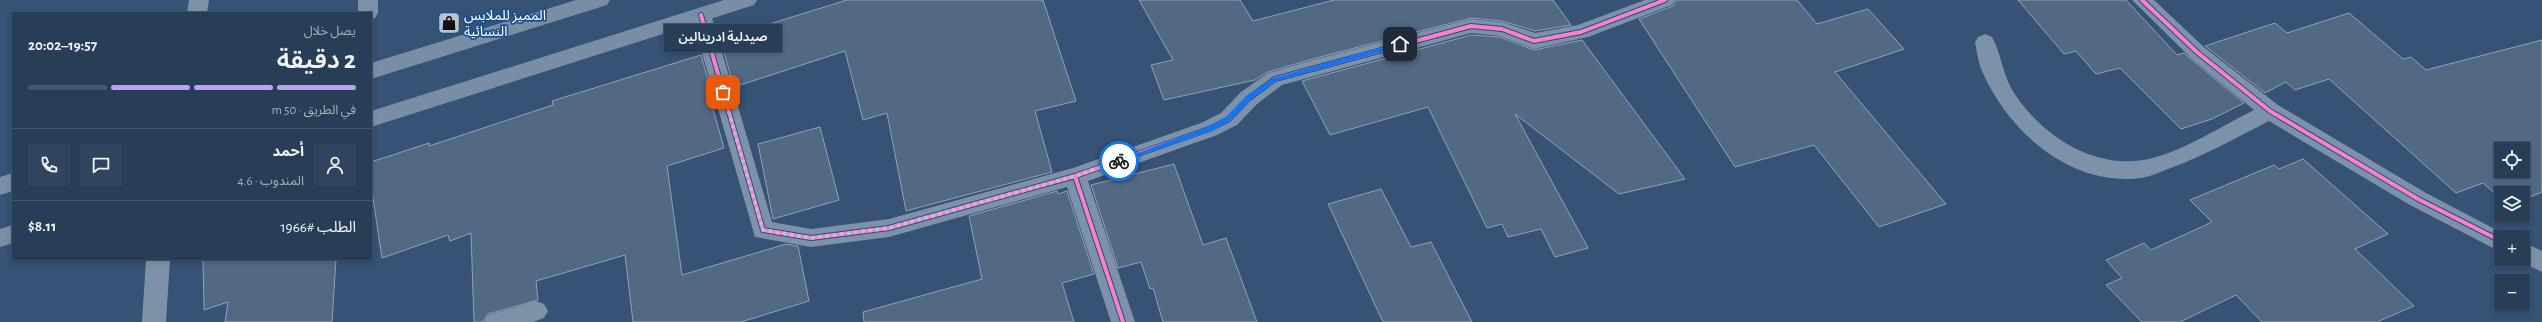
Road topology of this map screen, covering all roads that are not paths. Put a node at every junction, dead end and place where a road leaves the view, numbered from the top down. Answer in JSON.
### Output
{"nodes":[{"id":1,"x":199,"y":0,"type":"edge"},
{"id":2,"x":368,"y":0,"type":"edge"},
{"id":3,"x":600,"y":0,"type":"edge"},
{"id":4,"x":746,"y":0,"type":"edge"},
{"id":5,"x":1665,"y":0,"type":"edge"},
{"id":6,"x":2142,"y":0,"type":"edge"},
{"id":7,"x":197,"y":12,"type":"edge"},
{"id":8,"x":368,"y":12,"type":"edge"},
{"id":9,"x":701,"y":15,"type":"junction"},
{"id":10,"x":1985,"y":42,"type":"dead end"},
{"id":11,"x":372,"y":71,"type":"edge"},
{"id":12,"x":2270,"y":111,"type":"junction"},
{"id":13,"x":372,"y":119,"type":"edge"},
{"id":14,"x":1075,"y":176,"type":"junction"},
{"id":15,"x":12,"y":182,"type":"edge"},
{"id":16,"x":0,"y":186,"type":"edge"},
{"id":17,"x":12,"y":234,"type":"edge"},
{"id":18,"x":2494,"y":237,"type":"edge"},
{"id":19,"x":0,"y":238,"type":"edge"},
{"id":20,"x":2530,"y":256,"type":"edge"},
{"id":21,"x":158,"y":260,"type":"edge"},
{"id":22,"x":2542,"y":262,"type":"edge"},
{"id":23,"x":536,"y":311,"type":"dead end"},
{"id":24,"x":154,"y":322,"type":"edge"},
{"id":25,"x":496,"y":322,"type":"edge"},
{"id":26,"x":1123,"y":322,"type":"edge"}],
"edges":[{"from":1,"to":7,"type":"street"},
{"from":2,"to":8,"type":"street"},
{"from":3,"to":11,"type":"main road"},
{"from":4,"to":9,"type":"main road"},
{"from":5,"to":14,"type":"street"},
{"from":6,"to":12,"type":"street"},
{"from":9,"to":13,"type":"main road"},
{"from":9,"to":14,"type":"street"},
{"from":10,"to":12,"type":"street"},
{"from":12,"to":18,"type":"street"},
{"from":14,"to":26,"type":"street"},
{"from":15,"to":16,"type":"main road"},
{"from":17,"to":19,"type":"main road"},
{"from":20,"to":22,"type":"street"},
{"from":21,"to":24,"type":"street"},
{"from":23,"to":25,"type":"street"}]}
